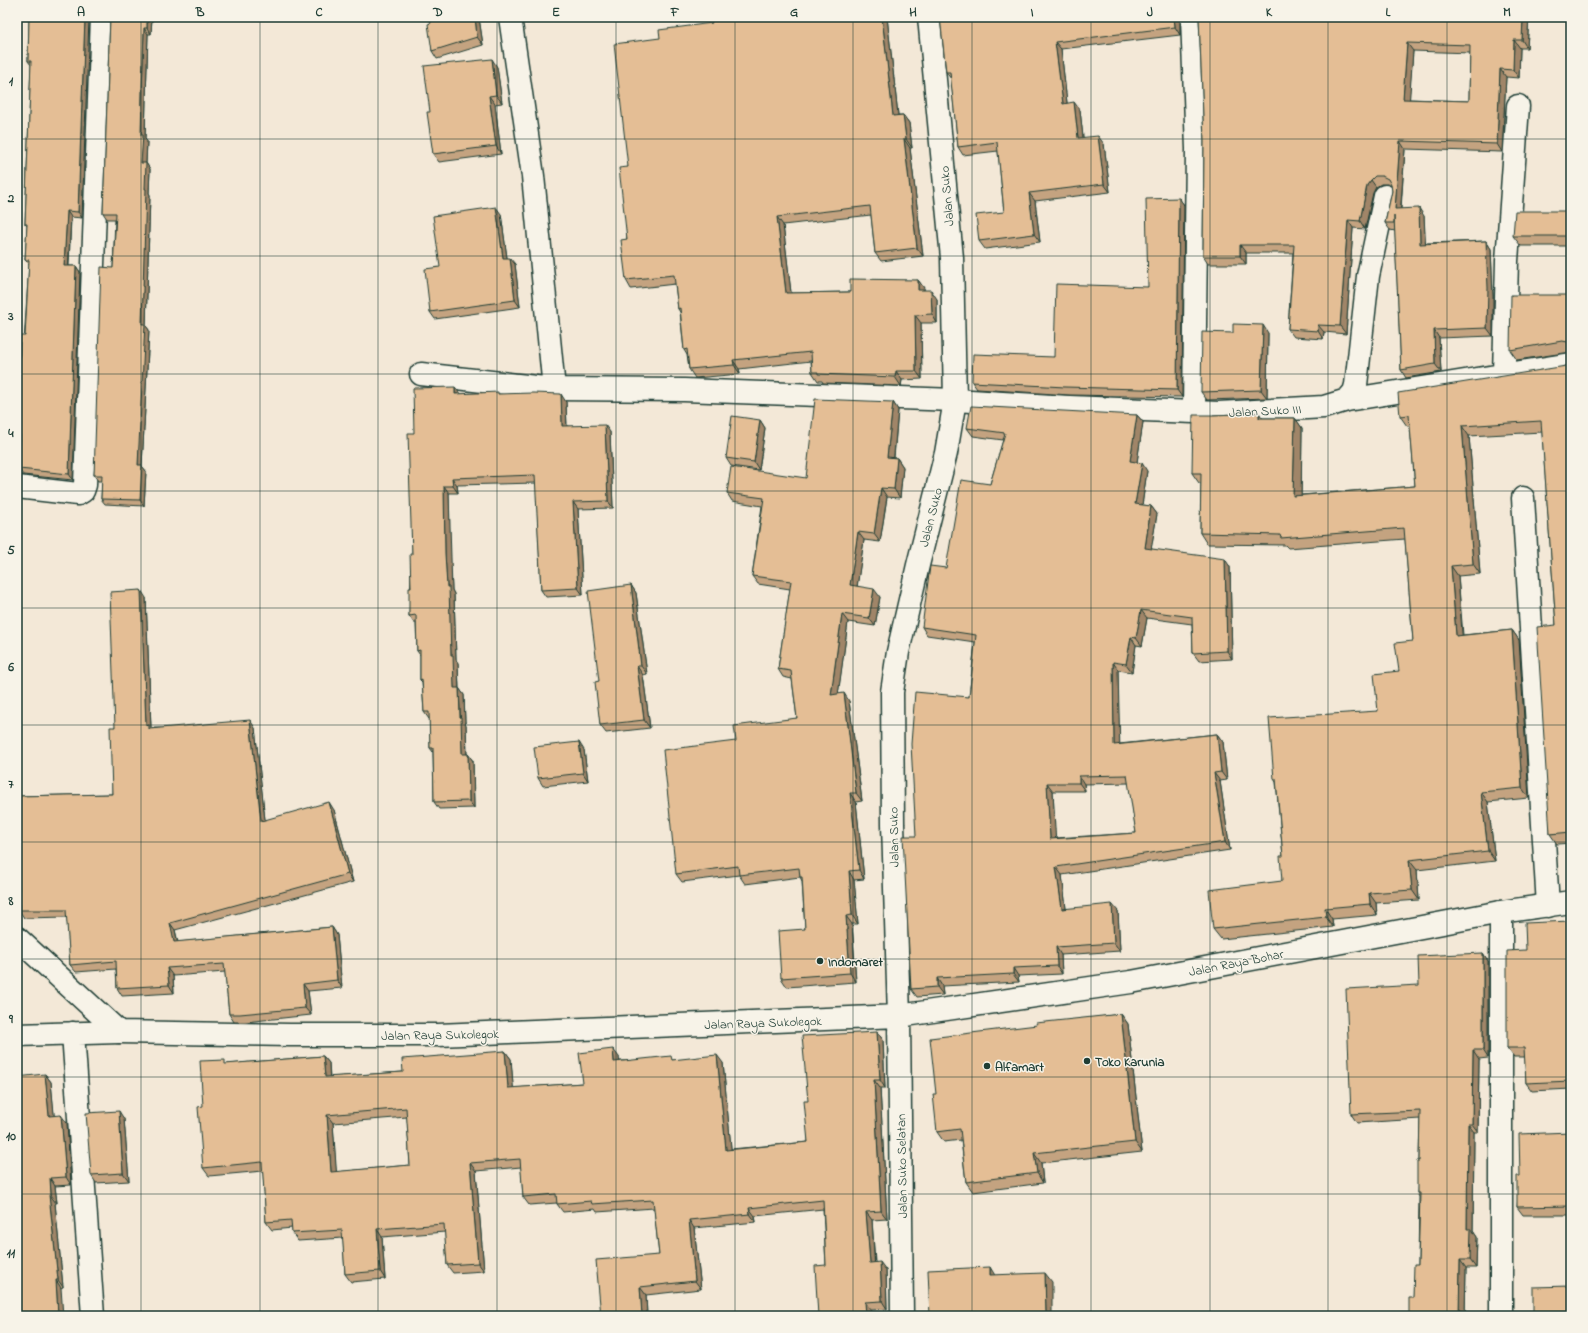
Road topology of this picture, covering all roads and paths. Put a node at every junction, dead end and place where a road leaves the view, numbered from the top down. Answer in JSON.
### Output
{"nodes":[{"id":1,"x":102,"y":17,"type":"edge"},
{"id":2,"x":510,"y":17,"type":"edge"},
{"id":3,"x":929,"y":17,"type":"edge"},
{"id":4,"x":1192,"y":17,"type":"edge"},
{"id":5,"x":1518,"y":106,"type":"dead end"},
{"id":6,"x":1385,"y":196,"type":"dead end"},
{"id":7,"x":1571,"y":364,"type":"edge"},
{"id":8,"x":421,"y":374,"type":"dead end"},
{"id":9,"x":1504,"y":374,"type":"junction"},
{"id":10,"x":554,"y":389,"type":"junction"},
{"id":11,"x":955,"y":400,"type":"junction"},
{"id":12,"x":1347,"y":400,"type":"junction"},
{"id":13,"x":1194,"y":412,"type":"junction"},
{"id":14,"x":17,"y":487,"type":"edge"},
{"id":15,"x":1523,"y":498,"type":"dead end"},
{"id":16,"x":1571,"y":902,"type":"edge"},
{"id":17,"x":1548,"y":906,"type":"junction"},
{"id":18,"x":1501,"y":912,"type":"junction"},
{"id":19,"x":17,"y":938,"type":"edge"},
{"id":20,"x":899,"y":1016,"type":"junction"},
{"id":21,"x":119,"y":1032,"type":"junction"},
{"id":22,"x":73,"y":1033,"type":"junction"},
{"id":23,"x":17,"y":1034,"type":"edge"},
{"id":24,"x":93,"y":1316,"type":"edge"},
{"id":25,"x":902,"y":1316,"type":"edge"},
{"id":26,"x":1501,"y":1316,"type":"edge"}],
"edges":[{"from":1,"to":14,"type":"street"},
{"from":2,"to":10,"type":"street"},
{"from":3,"to":11,"type":"street","name":"Jalan Suko"},
{"from":4,"to":13,"type":"street"},
{"from":5,"to":9,"type":"street"},
{"from":6,"to":12,"type":"street"},
{"from":7,"to":9,"type":"street","name":"Jalan Suko III"},
{"from":8,"to":10,"type":"street","name":"Jalan Suko III"},
{"from":9,"to":12,"type":"street","name":"Jalan Suko III"},
{"from":10,"to":11,"type":"street","name":"Jalan Suko III"},
{"from":11,"to":13,"type":"street","name":"Jalan Suko III"},
{"from":11,"to":20,"type":"street","name":"Jalan Suko"},
{"from":12,"to":13,"type":"street","name":"Jalan Suko III"},
{"from":15,"to":17,"type":"street"},
{"from":16,"to":17,"type":"street","name":"Jalan Raya Bohar"},
{"from":17,"to":18,"type":"street","name":"Jalan Raya Bohar"},
{"from":18,"to":20,"type":"street","name":"Jalan Raya Bohar"},
{"from":18,"to":26,"type":"street"},
{"from":19,"to":21,"type":"street"},
{"from":20,"to":21,"type":"street","name":"Jalan Raya Sukolegok"},
{"from":20,"to":25,"type":"street","name":"Jalan Suko Selatan"},
{"from":21,"to":22,"type":"street","name":"Jalan Raya Sukolegok"},
{"from":22,"to":23,"type":"street","name":"Jalan Raya Sukolegok"},
{"from":22,"to":24,"type":"street"}]}
